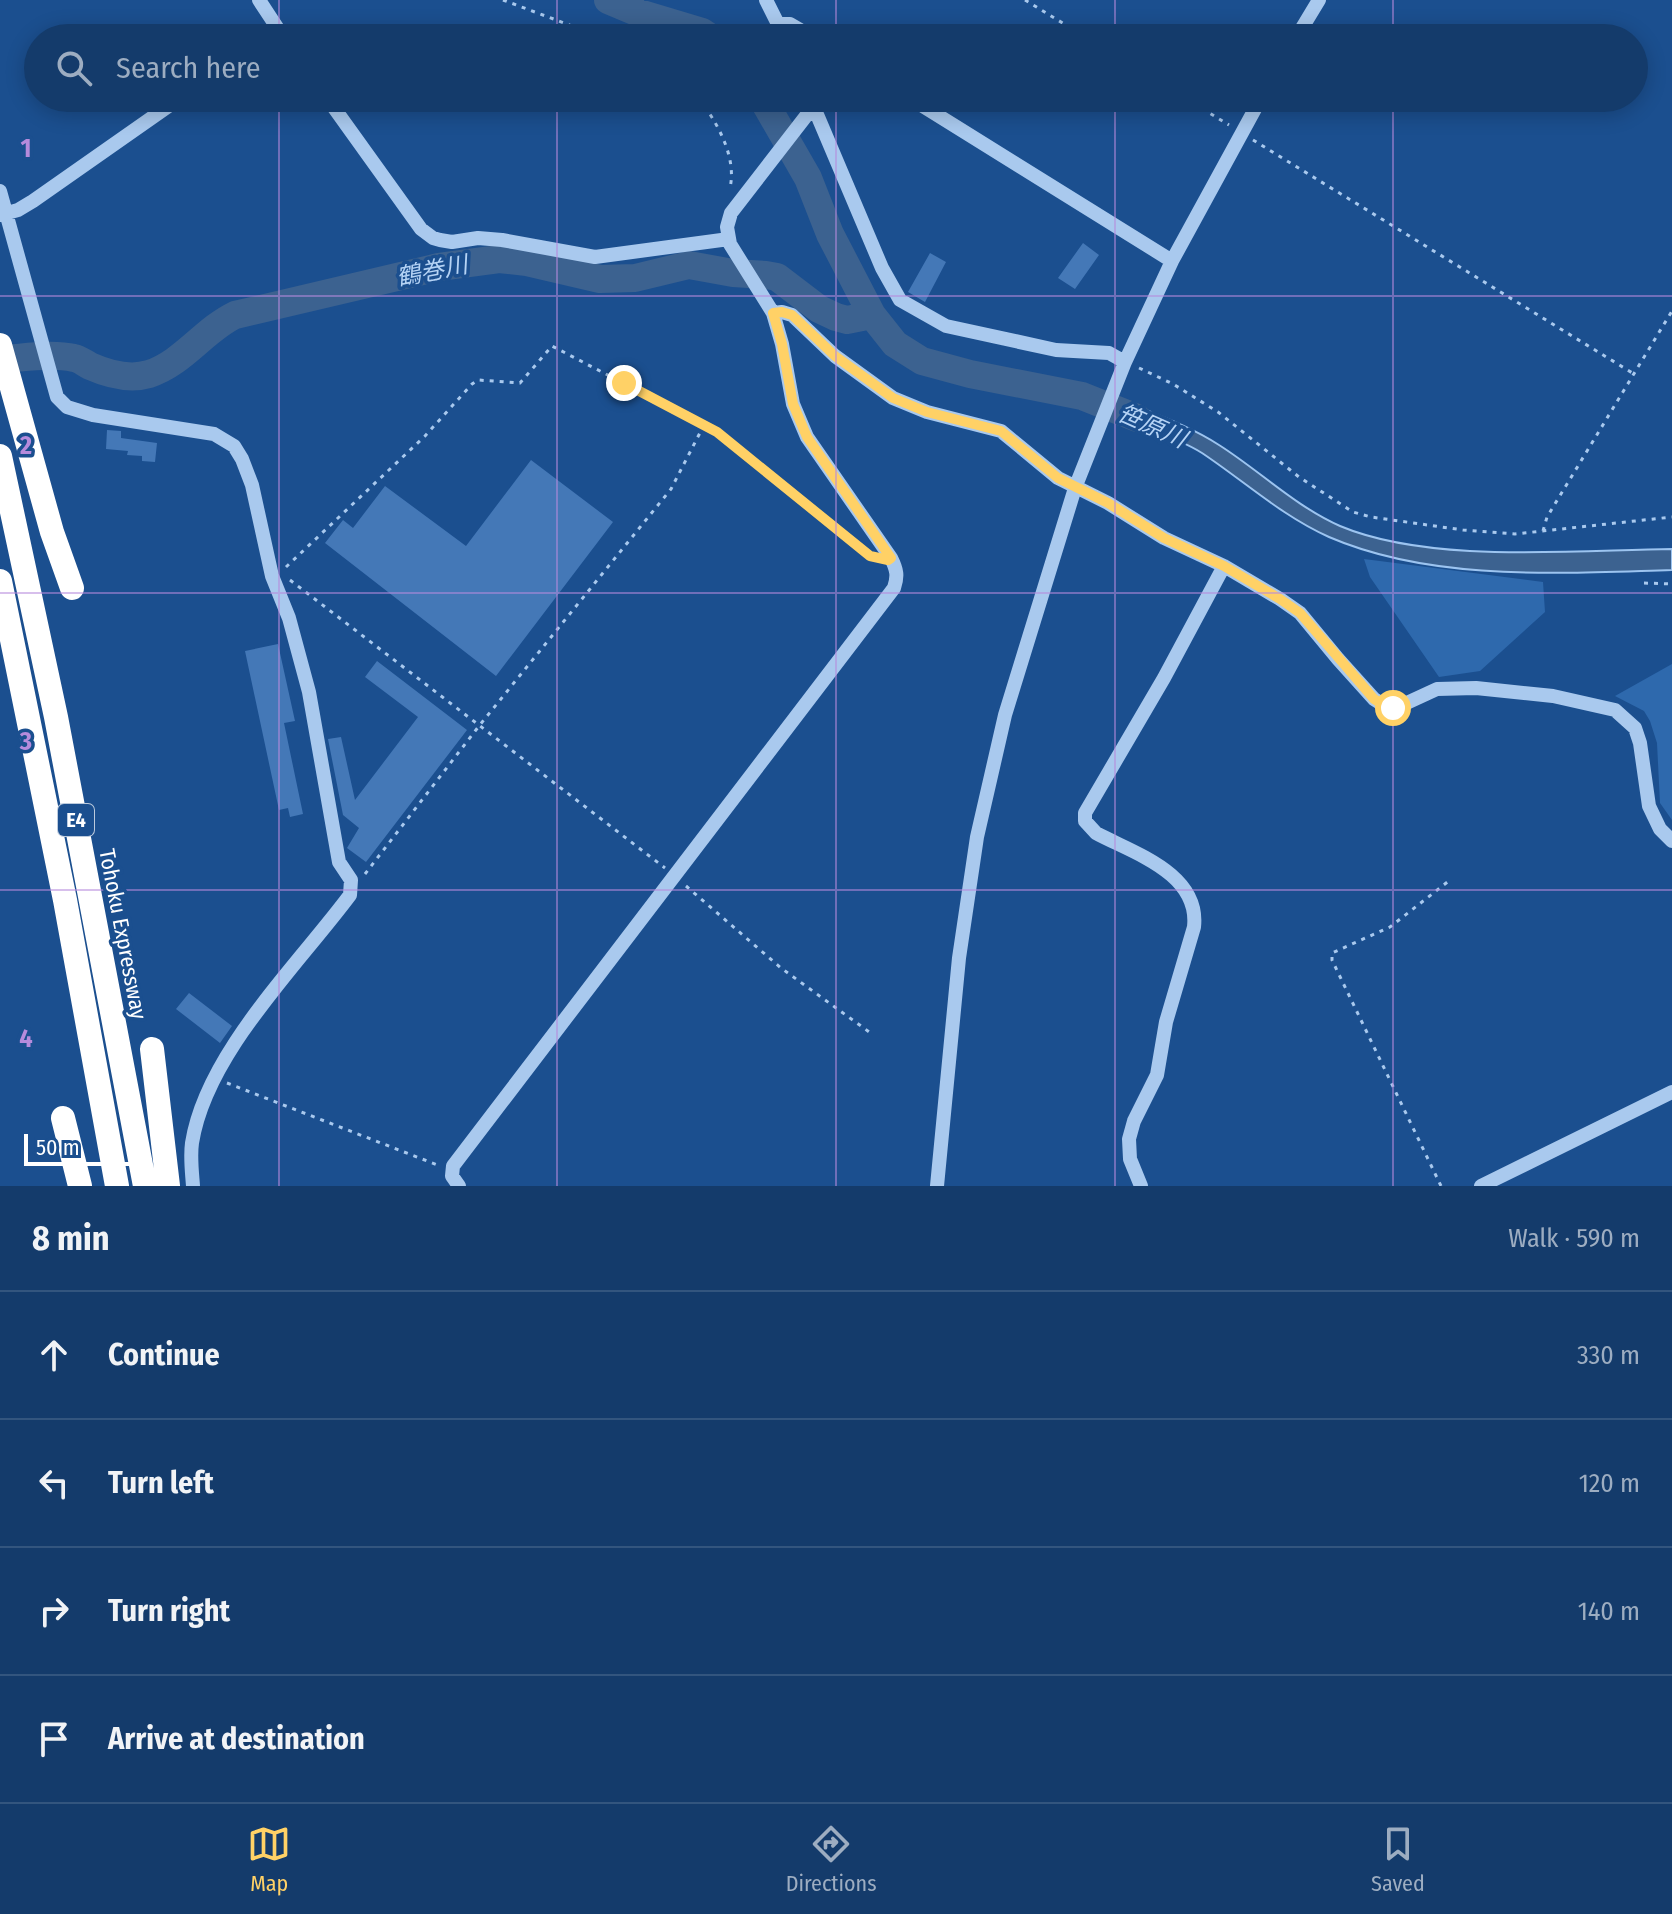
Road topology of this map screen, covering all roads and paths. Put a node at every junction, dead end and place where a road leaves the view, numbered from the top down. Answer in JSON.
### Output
{"nodes":[{"id":1,"x":259,"y":0,"type":"edge"},
{"id":2,"x":503,"y":0,"type":"edge"},
{"id":3,"x":766,"y":0,"type":"edge"},
{"id":4,"x":1025,"y":0,"type":"edge"},
{"id":5,"x":1319,"y":0,"type":"edge"},
{"id":6,"x":274,"y":24,"type":"edge"},
{"id":7,"x":567,"y":24,"type":"edge"},
{"id":8,"x":778,"y":24,"type":"edge"},
{"id":9,"x":1064,"y":24,"type":"edge"},
{"id":10,"x":1304,"y":24,"type":"edge"},
{"id":11,"x":160,"y":112,"type":"edge"},
{"id":12,"x":337,"y":112,"type":"edge"},
{"id":13,"x":707,"y":112,"type":"edge"},
{"id":14,"x":804,"y":112,"type":"edge"},
{"id":15,"x":815,"y":112,"type":"edge"},
{"id":16,"x":933,"y":112,"type":"edge"},
{"id":17,"x":1208,"y":112,"type":"edge"},
{"id":18,"x":1253,"y":112,"type":"edge"},
{"id":19,"x":1241,"y":132,"type":"junction"},
{"id":20,"x":0,"y":191,"type":"edge"},
{"id":21,"x":727,"y":194,"type":"dead end"},
{"id":22,"x":3,"y":215,"type":"edge"},
{"id":23,"x":730,"y":242,"type":"junction"},
{"id":24,"x":1172,"y":261,"type":"junction"},
{"id":25,"x":769,"y":308,"type":"junction"},
{"id":26,"x":1672,"y":311,"type":"edge"},
{"id":27,"x":0,"y":345,"type":"edge"},
{"id":28,"x":1125,"y":362,"type":"junction"},
{"id":29,"x":1634,"y":374,"type":"junction"},
{"id":30,"x":704,"y":425,"type":"junction"},
{"id":31,"x":0,"y":456,"type":"edge"},
{"id":32,"x":1075,"y":488,"type":"junction"},
{"id":33,"x":1672,"y":517,"type":"edge"},
{"id":34,"x":1543,"y":531,"type":"junction"},
{"id":35,"x":891,"y":558,"type":"junction"},
{"id":36,"x":1224,"y":566,"type":"junction"},
{"id":37,"x":275,"y":573,"type":"junction"},
{"id":38,"x":0,"y":581,"type":"edge"},
{"id":39,"x":1644,"y":583,"type":"dead end"},
{"id":40,"x":1672,"y":584,"type":"edge"},
{"id":41,"x":72,"y":588,"type":"dead end"},
{"id":42,"x":479,"y":726,"type":"junction"},
{"id":43,"x":1672,"y":841,"type":"edge"},
{"id":44,"x":674,"y":875,"type":"junction"},
{"id":45,"x":351,"y":880,"type":"junction"},
{"id":46,"x":1450,"y":880,"type":"dead end"},
{"id":47,"x":872,"y":1034,"type":"dead end"},
{"id":48,"x":152,"y":1049,"type":"dead end"},
{"id":49,"x":214,"y":1077,"type":"junction"},
{"id":50,"x":1672,"y":1092,"type":"edge"},
{"id":51,"x":63,"y":1118,"type":"dead end"},
{"id":52,"x":451,"y":1170,"type":"junction"},
{"id":53,"x":80,"y":1186,"type":"edge"},
{"id":54,"x":117,"y":1186,"type":"edge"},
{"id":55,"x":145,"y":1186,"type":"edge"},
{"id":56,"x":168,"y":1186,"type":"edge"},
{"id":57,"x":193,"y":1186,"type":"edge"},
{"id":58,"x":459,"y":1186,"type":"edge"},
{"id":59,"x":937,"y":1186,"type":"edge"},
{"id":60,"x":1141,"y":1186,"type":"edge"},
{"id":61,"x":1441,"y":1186,"type":"edge"},
{"id":62,"x":1481,"y":1186,"type":"edge"}],
"edges":[{"from":1,"to":6,"type":"street"},
{"from":2,"to":7,"type":"path"},
{"from":3,"to":8,"type":"street"},
{"from":4,"to":9,"type":"path"},
{"from":5,"to":10,"type":"street"},
{"from":11,"to":22,"type":"street"},
{"from":12,"to":23,"type":"street"},
{"from":13,"to":21,"type":"path"},
{"from":14,"to":23,"type":"street"},
{"from":15,"to":28,"type":"street"},
{"from":16,"to":24,"type":"street"},
{"from":17,"to":19,"type":"path"},
{"from":18,"to":19,"type":"street"},
{"from":19,"to":24,"type":"street"},
{"from":19,"to":29,"type":"path"},
{"from":20,"to":22,"type":"street"},
{"from":22,"to":37,"type":"street"},
{"from":23,"to":25,"type":"street"},
{"from":24,"to":28,"type":"street"},
{"from":25,"to":32,"type":"street"},
{"from":25,"to":35,"type":"street"},
{"from":26,"to":29,"type":"path"},
{"from":27,"to":41,"type":"highway"},
{"from":28,"to":32,"type":"street"},
{"from":28,"to":34,"type":"path"},
{"from":29,"to":34,"type":"path"},
{"from":30,"to":35,"type":"path"},
{"from":30,"to":37,"type":"path"},
{"from":30,"to":42,"type":"path"},
{"from":31,"to":55,"type":"highway","name":"Tohoku Expressway","number":"E4"},
{"from":32,"to":36,"type":"street"},
{"from":32,"to":59,"type":"street"},
{"from":33,"to":34,"type":"path"},
{"from":35,"to":44,"type":"street"},
{"from":36,"to":43,"type":"street"},
{"from":36,"to":60,"type":"street"},
{"from":37,"to":42,"type":"path"},
{"from":37,"to":45,"type":"street"},
{"from":38,"to":54,"type":"highway","number":"E4"},
{"from":39,"to":40,"type":"path"},
{"from":42,"to":44,"type":"path"},
{"from":42,"to":45,"type":"path"},
{"from":44,"to":47,"type":"path"},
{"from":44,"to":52,"type":"street"},
{"from":45,"to":49,"type":"street"},
{"from":46,"to":61,"type":"path"},
{"from":48,"to":56,"type":"highway"},
{"from":49,"to":52,"type":"path"},
{"from":49,"to":57,"type":"street"},
{"from":50,"to":62,"type":"street"},
{"from":51,"to":53,"type":"highway"},
{"from":52,"to":58,"type":"street"}]}
